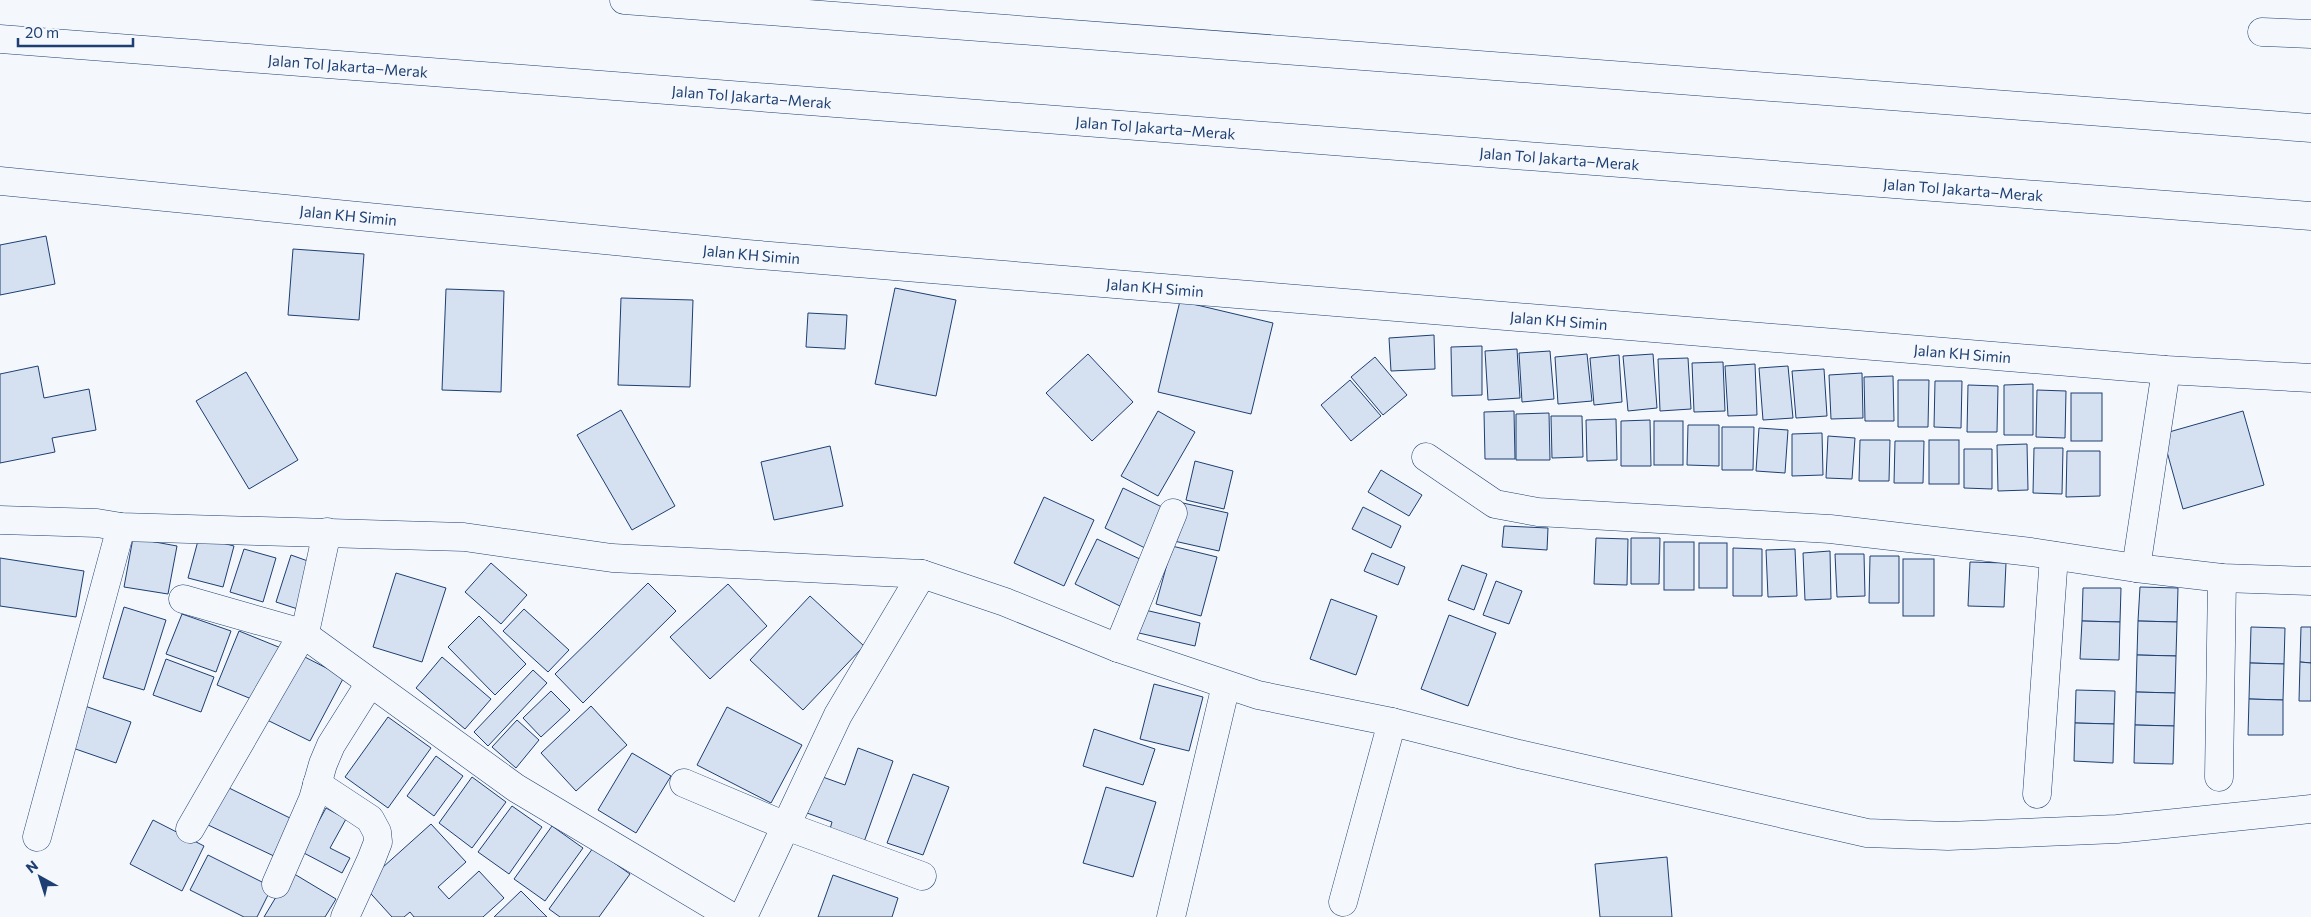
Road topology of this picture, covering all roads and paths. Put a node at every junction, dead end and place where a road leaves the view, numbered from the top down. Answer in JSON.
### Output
{"nodes":[{"id":1,"x":624,"y":0,"type":"edge"},
{"id":2,"x":2262,"y":32,"type":"dead end"},
{"id":3,"x":2311,"y":34,"type":"edge"},
{"id":4,"x":0,"y":39,"type":"edge"},
{"id":5,"x":2311,"y":128,"type":"edge"},
{"id":6,"x":0,"y":181,"type":"edge"},
{"id":7,"x":2311,"y":216,"type":"edge"},
{"id":8,"x":2166,"y":370,"type":"junction"},
{"id":9,"x":2311,"y":378,"type":"edge"},
{"id":10,"x":1426,"y":457,"type":"dead end"},
{"id":11,"x":1173,"y":513,"type":"dead end"},
{"id":12,"x":0,"y":520,"type":"edge"},
{"id":13,"x":121,"y":527,"type":"junction"},
{"id":14,"x":327,"y":532,"type":"junction"},
{"id":15,"x":2054,"y":556,"type":"junction"},
{"id":16,"x":2136,"y":568,"type":"junction"},
{"id":17,"x":922,"y":574,"type":"junction"},
{"id":18,"x":2222,"y":578,"type":"junction"},
{"id":19,"x":2311,"y":581,"type":"edge"},
{"id":20,"x":183,"y":599,"type":"dead end"},
{"id":21,"x":302,"y":633,"type":"junction"},
{"id":22,"x":1118,"y":648,"type":"junction"},
{"id":23,"x":370,"y":682,"type":"junction"},
{"id":24,"x":1226,"y":685,"type":"junction"},
{"id":25,"x":1392,"y":722,"type":"junction"},
{"id":26,"x":2219,"y":777,"type":"dead end"},
{"id":27,"x":684,"y":783,"type":"dead end"},
{"id":28,"x":317,"y":784,"type":"junction"},
{"id":29,"x":2037,"y":794,"type":"dead end"},
{"id":30,"x":2311,"y":810,"type":"edge"},
{"id":31,"x":786,"y":826,"type":"junction"},
{"id":32,"x":190,"y":830,"type":"dead end"},
{"id":33,"x":37,"y":837,"type":"dead end"},
{"id":34,"x":922,"y":876,"type":"dead end"},
{"id":35,"x":276,"y":884,"type":"dead end"},
{"id":36,"x":1343,"y":902,"type":"dead end"},
{"id":37,"x":345,"y":917,"type":"edge"},
{"id":38,"x":732,"y":917,"type":"edge"},
{"id":39,"x":743,"y":917,"type":"edge"},
{"id":40,"x":1171,"y":917,"type":"edge"}],
"edges":[{"from":1,"to":5,"type":"main road"},
{"from":2,"to":3,"type":"main road"},
{"from":4,"to":7,"type":"main road","name":"Jalan Tol Jakarta–Merak"},
{"from":6,"to":8,"type":"main road","name":"Jalan KH Simin"},
{"from":8,"to":9,"type":"main road","name":"Jalan KH Simin"},
{"from":8,"to":16,"type":"main road"},
{"from":10,"to":15,"type":"main road"},
{"from":11,"to":22,"type":"main road"},
{"from":12,"to":13,"type":"main road"},
{"from":13,"to":14,"type":"main road"},
{"from":13,"to":33,"type":"main road"},
{"from":14,"to":17,"type":"main road"},
{"from":14,"to":21,"type":"main road"},
{"from":15,"to":16,"type":"main road"},
{"from":15,"to":29,"type":"main road"},
{"from":16,"to":18,"type":"main road"},
{"from":17,"to":22,"type":"main road"},
{"from":17,"to":31,"type":"main road"},
{"from":18,"to":19,"type":"main road"},
{"from":18,"to":26,"type":"main road"},
{"from":20,"to":21,"type":"main road"},
{"from":21,"to":23,"type":"main road"},
{"from":21,"to":32,"type":"main road"},
{"from":22,"to":24,"type":"main road"},
{"from":23,"to":28,"type":"main road"},
{"from":23,"to":38,"type":"main road"},
{"from":24,"to":25,"type":"main road"},
{"from":24,"to":40,"type":"main road"},
{"from":25,"to":30,"type":"main road"},
{"from":25,"to":36,"type":"main road"},
{"from":27,"to":31,"type":"main road"},
{"from":28,"to":35,"type":"main road"},
{"from":28,"to":37,"type":"main road"},
{"from":31,"to":34,"type":"main road"},
{"from":31,"to":39,"type":"main road"}]}
